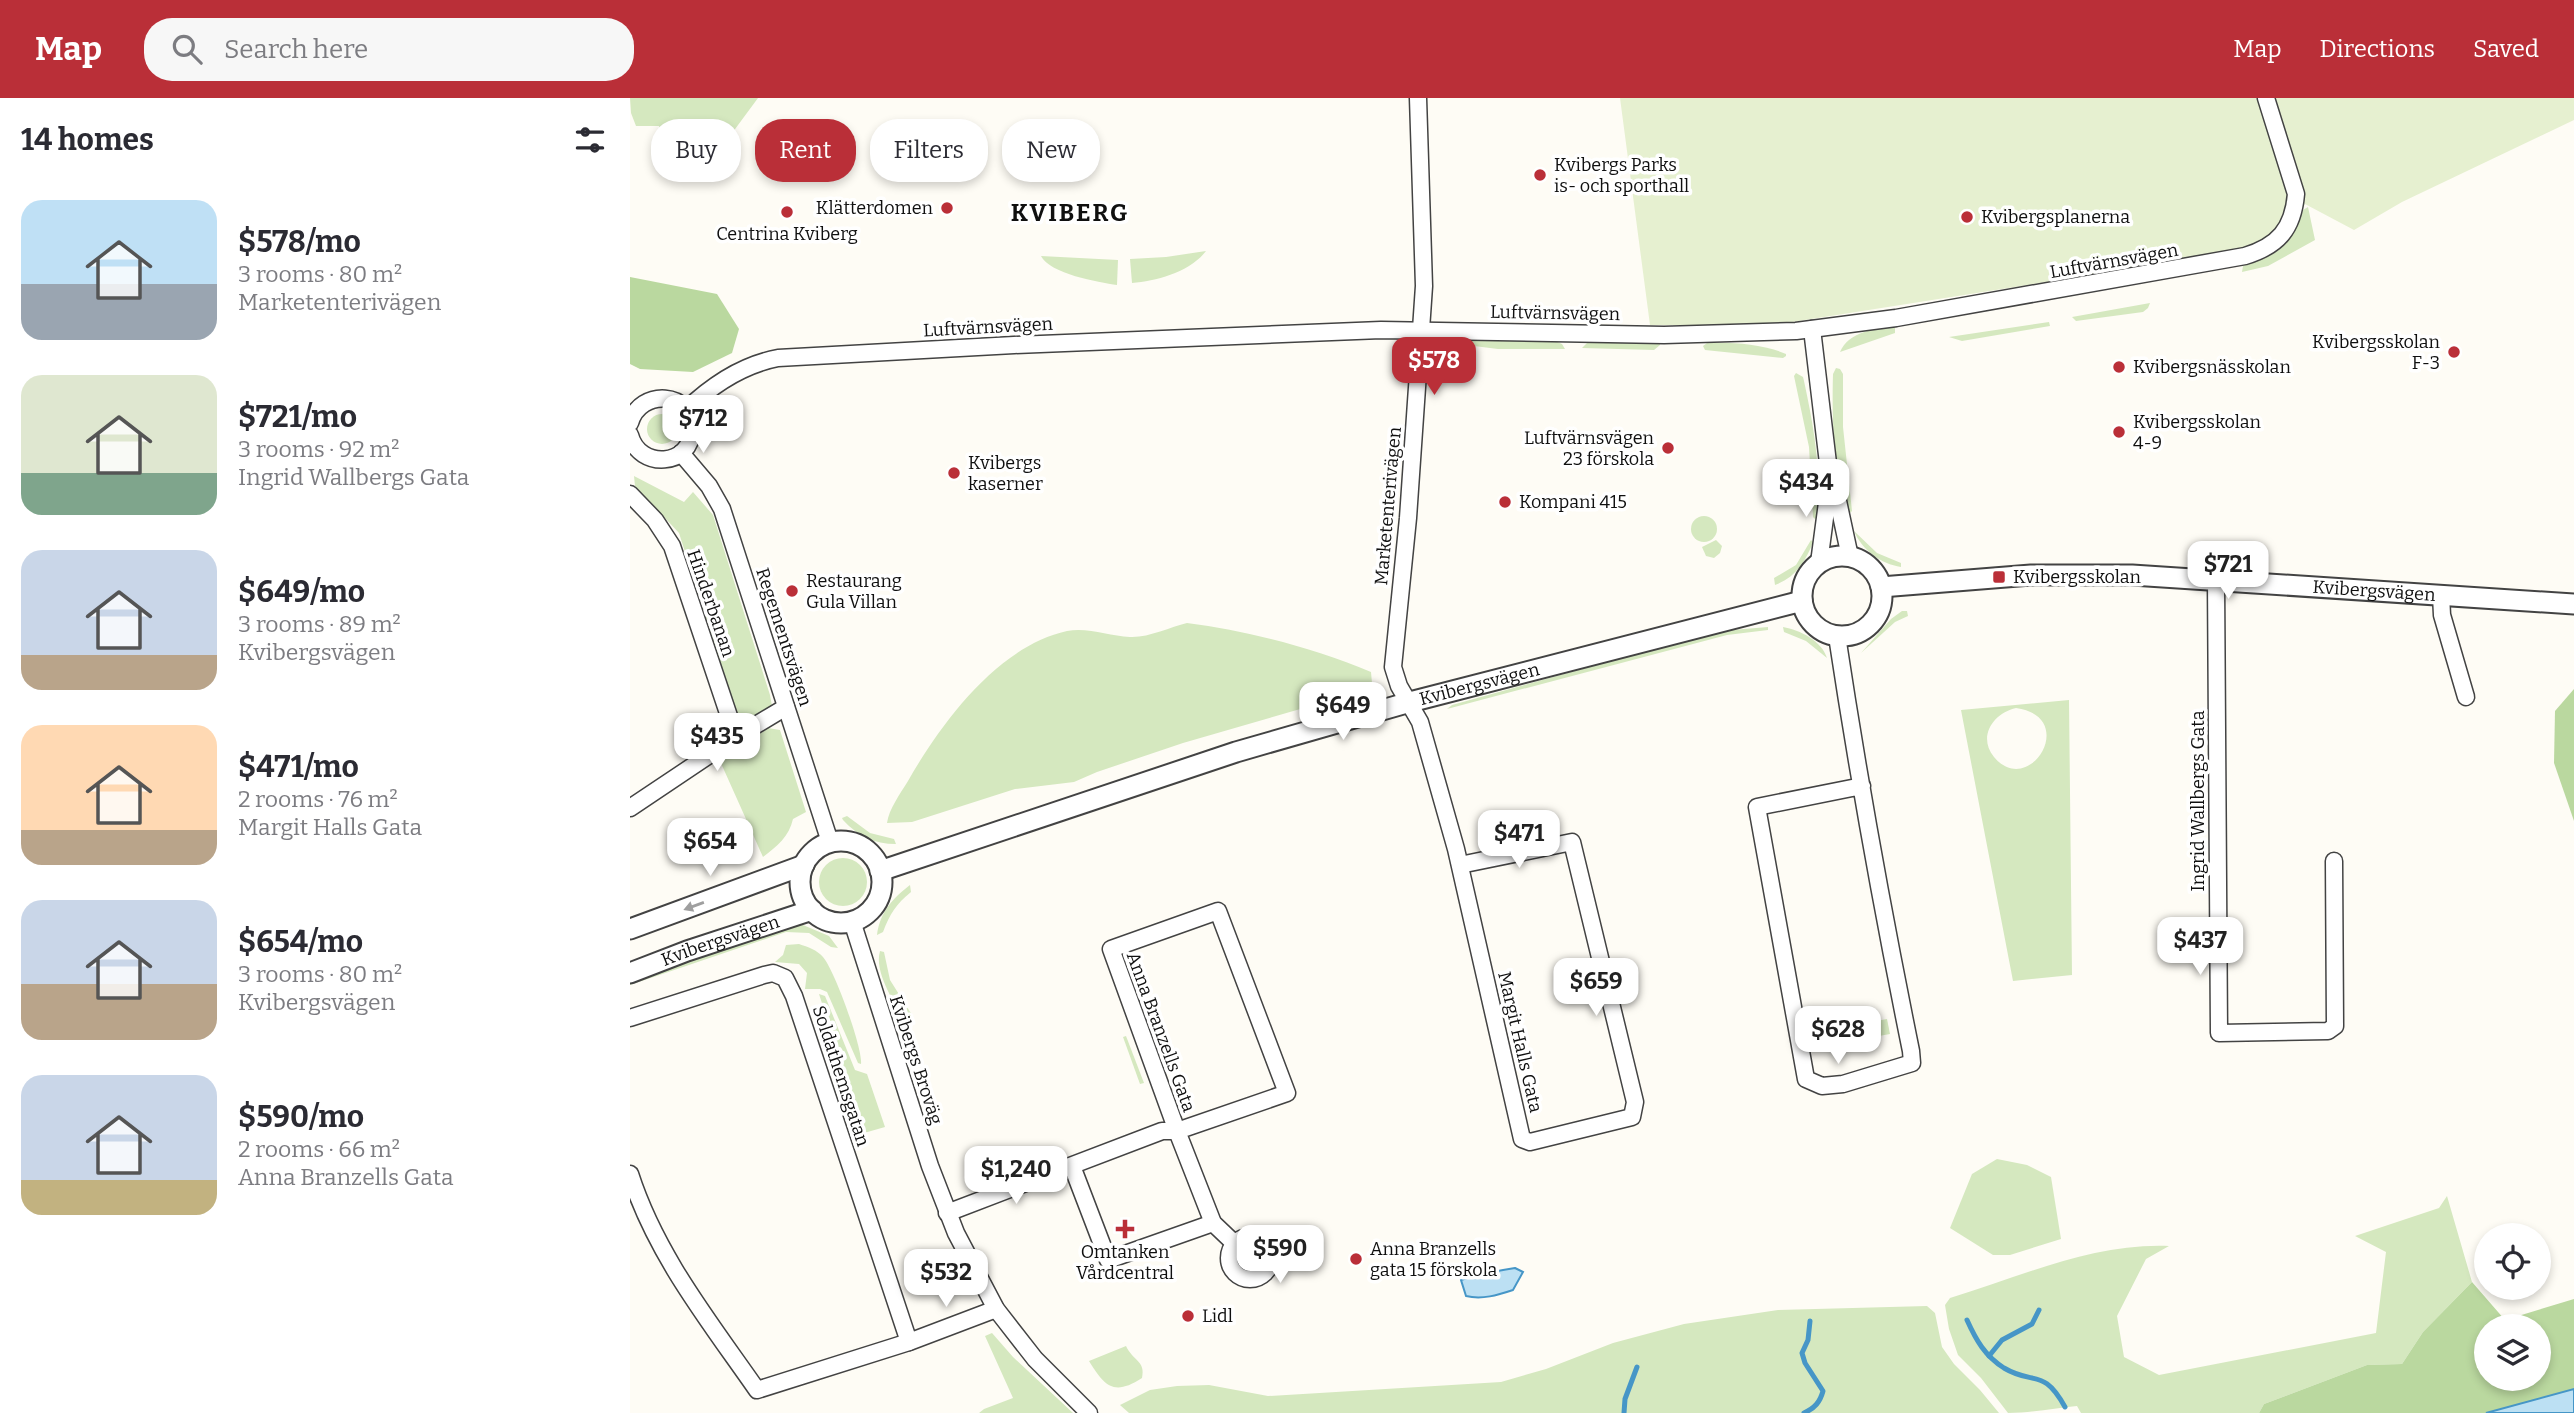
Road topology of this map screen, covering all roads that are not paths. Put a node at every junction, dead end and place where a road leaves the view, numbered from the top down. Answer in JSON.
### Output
{"nodes":[{"id":1,"x":1418,"y":98,"type":"edge"},
{"id":2,"x":2266,"y":98,"type":"edge"},
{"id":3,"x":1420,"y":329,"type":"junction"},
{"id":4,"x":1812,"y":329,"type":"junction"},
{"id":5,"x":634,"y":403,"type":"edge"},
{"id":6,"x":686,"y":410,"type":"junction"},
{"id":7,"x":630,"y":422,"type":"edge"},
{"id":8,"x":630,"y":435,"type":"edge"},
{"id":9,"x":681,"y":453,"type":"junction"},
{"id":10,"x":634,"y":456,"type":"edge"},
{"id":11,"x":1830,"y":480,"type":"junction"},
{"id":12,"x":630,"y":494,"type":"edge"},
{"id":13,"x":1850,"y":557,"type":"junction"},
{"id":14,"x":1819,"y":563,"type":"junction"},
{"id":15,"x":2216,"y":580,"type":"junction"},
{"id":16,"x":1881,"y":587,"type":"junction"},
{"id":17,"x":2441,"y":595,"type":"junction"},
{"id":18,"x":1802,"y":601,"type":"junction"},
{"id":19,"x":2574,"y":604,"type":"edge"},
{"id":20,"x":1837,"y":636,"type":"junction"},
{"id":21,"x":2466,"y":697,"type":"dead end"},
{"id":22,"x":1410,"y":702,"type":"junction"},
{"id":23,"x":786,"y":707,"type":"junction"},
{"id":24,"x":736,"y":737,"type":"junction"},
{"id":25,"x":1862,"y":786,"type":"junction"},
{"id":26,"x":630,"y":808,"type":"edge"},
{"id":27,"x":830,"y":842,"type":"junction"},
{"id":28,"x":2334,"y":861,"type":"dead end"},
{"id":29,"x":804,"y":865,"type":"junction"},
{"id":30,"x":1460,"y":865,"type":"junction"},
{"id":31,"x":880,"y":871,"type":"junction"},
{"id":32,"x":812,"y":910,"type":"junction"},
{"id":33,"x":852,"y":921,"type":"junction"},
{"id":34,"x":630,"y":929,"type":"edge"},
{"id":35,"x":630,"y":973,"type":"edge"},
{"id":36,"x":630,"y":1018,"type":"edge"},
{"id":37,"x":1177,"y":1131,"type":"junction"},
{"id":38,"x":1072,"y":1166,"type":"junction"},
{"id":39,"x":630,"y":1174,"type":"edge"},
{"id":40,"x":947,"y":1213,"type":"junction"},
{"id":41,"x":1213,"y":1223,"type":"junction"},
{"id":42,"x":1234,"y":1243,"type":"dead end"},
{"id":43,"x":996,"y":1309,"type":"junction"},
{"id":44,"x":909,"y":1342,"type":"junction"},
{"id":45,"x":1089,"y":1413,"type":"edge"}],
"edges":[{"from":1,"to":3,"type":"street","name":"Marketenterivägen"},
{"from":2,"to":4,"type":"street","name":"Luftvärnsvägen"},
{"from":3,"to":4,"type":"street","name":"Luftvärnsvägen"},
{"from":3,"to":6,"type":"street","name":"Luftvärnsvägen"},
{"from":3,"to":22,"type":"street","name":"Marketenterivägen"},
{"from":4,"to":11,"type":"street"},
{"from":5,"to":6,"type":"street"},
{"from":5,"to":7,"type":"street"},
{"from":6,"to":9,"type":"street"},
{"from":8,"to":10,"type":"street"},
{"from":9,"to":10,"type":"street"},
{"from":9,"to":23,"type":"street","name":"Regementsvägen"},
{"from":11,"to":13,"type":"street"},
{"from":11,"to":14,"type":"street"},
{"from":12,"to":24,"type":"street","name":"Hinderbanan"},
{"from":13,"to":14,"type":"street"},
{"from":13,"to":16,"type":"street"},
{"from":14,"to":18,"type":"street"},
{"from":15,"to":16,"type":"street","name":"Kvibergsvägen"},
{"from":15,"to":17,"type":"street","name":"Kvibergsvägen"},
{"from":15,"to":28,"type":"street","name":"Ingrid Wallbergs Gata"},
{"from":16,"to":20,"type":"street"},
{"from":17,"to":19,"type":"street","name":"Kvibergsvägen"},
{"from":17,"to":21,"type":"street"},
{"from":18,"to":20,"type":"street"},
{"from":18,"to":22,"type":"street","name":"Kvibergsvägen"},
{"from":20,"to":25,"type":"street"},
{"from":22,"to":30,"type":"street","name":"Margit Halls Gata"},
{"from":22,"to":31,"type":"street","name":"Kvibergsvägen"},
{"from":23,"to":24,"type":"street"},
{"from":23,"to":27,"type":"street","name":"Regementsvägen"},
{"from":24,"to":26,"type":"street"},
{"from":25,"to":25,"type":"street"},
{"from":27,"to":29,"type":"street"},
{"from":27,"to":31,"type":"street"},
{"from":29,"to":32,"type":"street"},
{"from":29,"to":34,"type":"street","one_way":true},
{"from":30,"to":30,"type":"street","name":"Margit Halls Gata"},
{"from":31,"to":33,"type":"street"},
{"from":32,"to":33,"type":"street"},
{"from":32,"to":35,"type":"street","name":"Kvibergsvägen"},
{"from":33,"to":40,"type":"street","name":"Kvibergs Broväg"},
{"from":36,"to":44,"type":"street","name":"Soldathemsgatan"},
{"from":37,"to":37,"type":"street","name":"Anna Branzells Gata"},
{"from":37,"to":38,"type":"street","name":"Anna Branzells Gata"},
{"from":37,"to":41,"type":"street","name":"Anna Branzells Gata"},
{"from":38,"to":40,"type":"street","name":"Anna Branzells Gata"},
{"from":38,"to":41,"type":"street"},
{"from":39,"to":44,"type":"street"},
{"from":40,"to":43,"type":"street","name":"Kvibergs Broväg"},
{"from":41,"to":42,"type":"street","name":"Anna Branzells Gata"},
{"from":43,"to":44,"type":"street"},
{"from":43,"to":45,"type":"street","name":"Kvibergs Broväg"}]}
